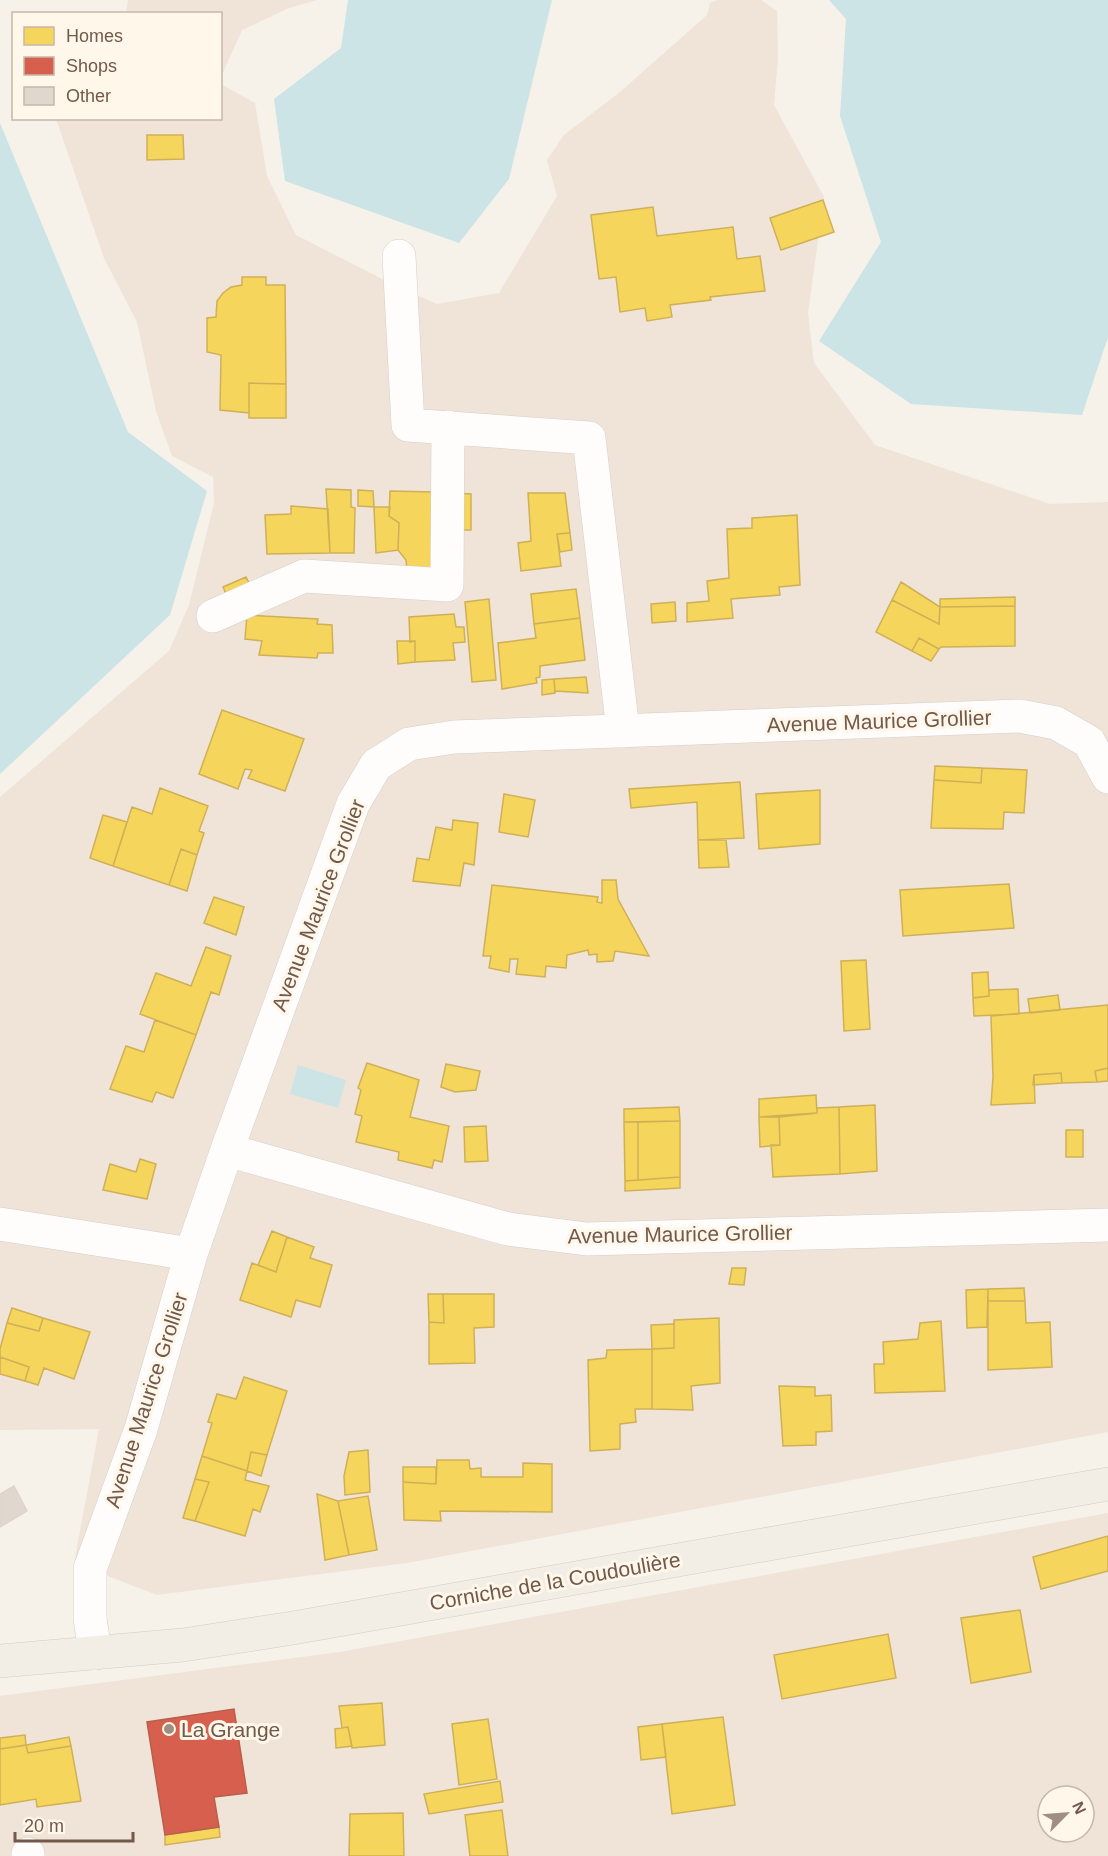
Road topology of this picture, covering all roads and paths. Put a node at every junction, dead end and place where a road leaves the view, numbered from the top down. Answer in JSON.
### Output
{"nodes":[{"id":1,"x":399,"y":256,"type":"dead end"},
{"id":2,"x":448,"y":427,"type":"junction"},
{"id":3,"x":213,"y":616,"type":"dead end"},
{"id":4,"x":624,"y":731,"type":"junction"},
{"id":5,"x":1108,"y":777,"type":"edge"},
{"id":6,"x":227,"y":1150,"type":"junction"},
{"id":7,"x":0,"y":1224,"type":"edge"},
{"id":8,"x":1108,"y":1225,"type":"edge"},
{"id":9,"x":191,"y":1254,"type":"junction"},
{"id":10,"x":1108,"y":1484,"type":"edge"},
{"id":11,"x":95,"y":1653,"type":"junction"},
{"id":12,"x":0,"y":1661,"type":"edge"}],
"edges":[{"from":1,"to":2,"type":"street"},
{"from":2,"to":3,"type":"street"},
{"from":2,"to":4,"type":"street"},
{"from":4,"to":5,"type":"street","name":"Avenue Maurice Grollier"},
{"from":4,"to":6,"type":"street","name":"Avenue Maurice Grollier"},
{"from":6,"to":8,"type":"street","name":"Avenue Maurice Grollier"},
{"from":6,"to":9,"type":"street","name":"Avenue Maurice Grollier"},
{"from":7,"to":9,"type":"street"},
{"from":9,"to":11,"type":"street","name":"Avenue Maurice Grollier"},
{"from":10,"to":11,"type":"main road","name":"Corniche de la Coudoulière"},
{"from":11,"to":12,"type":"main road","name":"Corniche de la Coudoulière"}]}
